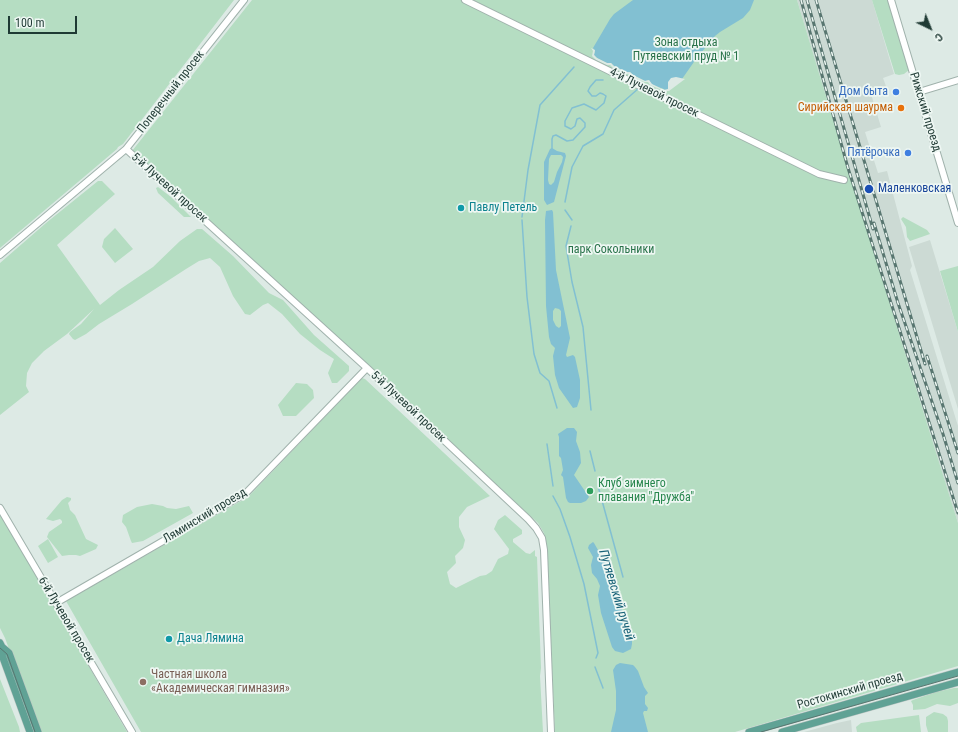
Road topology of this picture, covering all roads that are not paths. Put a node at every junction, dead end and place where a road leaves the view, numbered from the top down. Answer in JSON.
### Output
{"nodes":[{"id":1,"x":244,"y":0,"type":"edge"},
{"id":2,"x":465,"y":0,"type":"edge"},
{"id":3,"x":891,"y":0,"type":"edge"},
{"id":4,"x":478,"y":3,"type":"edge"},
{"id":5,"x":958,"y":80,"type":"edge"},
{"id":6,"x":919,"y":92,"type":"junction"},
{"id":7,"x":126,"y":149,"type":"junction"},
{"id":8,"x":844,"y":180,"type":"dead end"},
{"id":9,"x":958,"y":224,"type":"edge"},
{"id":10,"x":0,"y":255,"type":"edge"},
{"id":11,"x":367,"y":368,"type":"junction"},
{"id":12,"x":0,"y":508,"type":"edge"},
{"id":13,"x":56,"y":603,"type":"junction"},
{"id":14,"x":1,"y":646,"type":"edge"},
{"id":15,"x":958,"y":672,"type":"edge"},
{"id":16,"x":958,"y":682,"type":"edge"},
{"id":17,"x":901,"y":688,"type":"junction"},
{"id":18,"x":904,"y":697,"type":"junction"},
{"id":19,"x":833,"y":708,"type":"junction"},
{"id":20,"x":836,"y":717,"type":"junction"},
{"id":21,"x":30,"y":732,"type":"edge"},
{"id":22,"x":38,"y":732,"type":"edge"},
{"id":23,"x":132,"y":732,"type":"edge"},
{"id":24,"x":551,"y":732,"type":"edge"},
{"id":25,"x":749,"y":732,"type":"edge"},
{"id":26,"x":782,"y":732,"type":"edge"}],
"edges":[{"from":1,"to":7,"type":"street","name":"Поперечный просек"},
{"from":2,"to":4,"type":"street","name":"4-й Лучевой просек"},
{"from":3,"to":6,"type":"street","name":"Рижский проезд"},
{"from":4,"to":8,"type":"street","name":"4-й Лучевой просек"},
{"from":5,"to":6,"type":"street"},
{"from":6,"to":9,"type":"street","name":"Рижский проезд"},
{"from":7,"to":10,"type":"street","name":"Поперечный просек"},
{"from":7,"to":11,"type":"street","name":"5-й Лучевой просек"},
{"from":11,"to":13,"type":"street","name":"Ляминский проезд"},
{"from":11,"to":24,"type":"street","name":"5-й Лучевой просек"},
{"from":12,"to":13,"type":"street","name":"6-й Лучевой просек"},
{"from":13,"to":23,"type":"street","name":"6-й Лучевой просек"},
{"from":14,"to":21,"type":"main road"},
{"from":14,"to":22,"type":"main road"},
{"from":15,"to":17,"type":"main road","name":"Ростокинский проезд"},
{"from":16,"to":18,"type":"main road","name":"Ростокинский проезд"},
{"from":17,"to":18,"type":"main road"},
{"from":17,"to":19,"type":"main road","name":"Ростокинский проезд"},
{"from":18,"to":20,"type":"main road","name":"Ростокинский проезд"},
{"from":19,"to":20,"type":"main road"},
{"from":19,"to":25,"type":"main road","name":"Ростокинский проезд"},
{"from":20,"to":26,"type":"main road","name":"Ростокинский проезд"}]}
